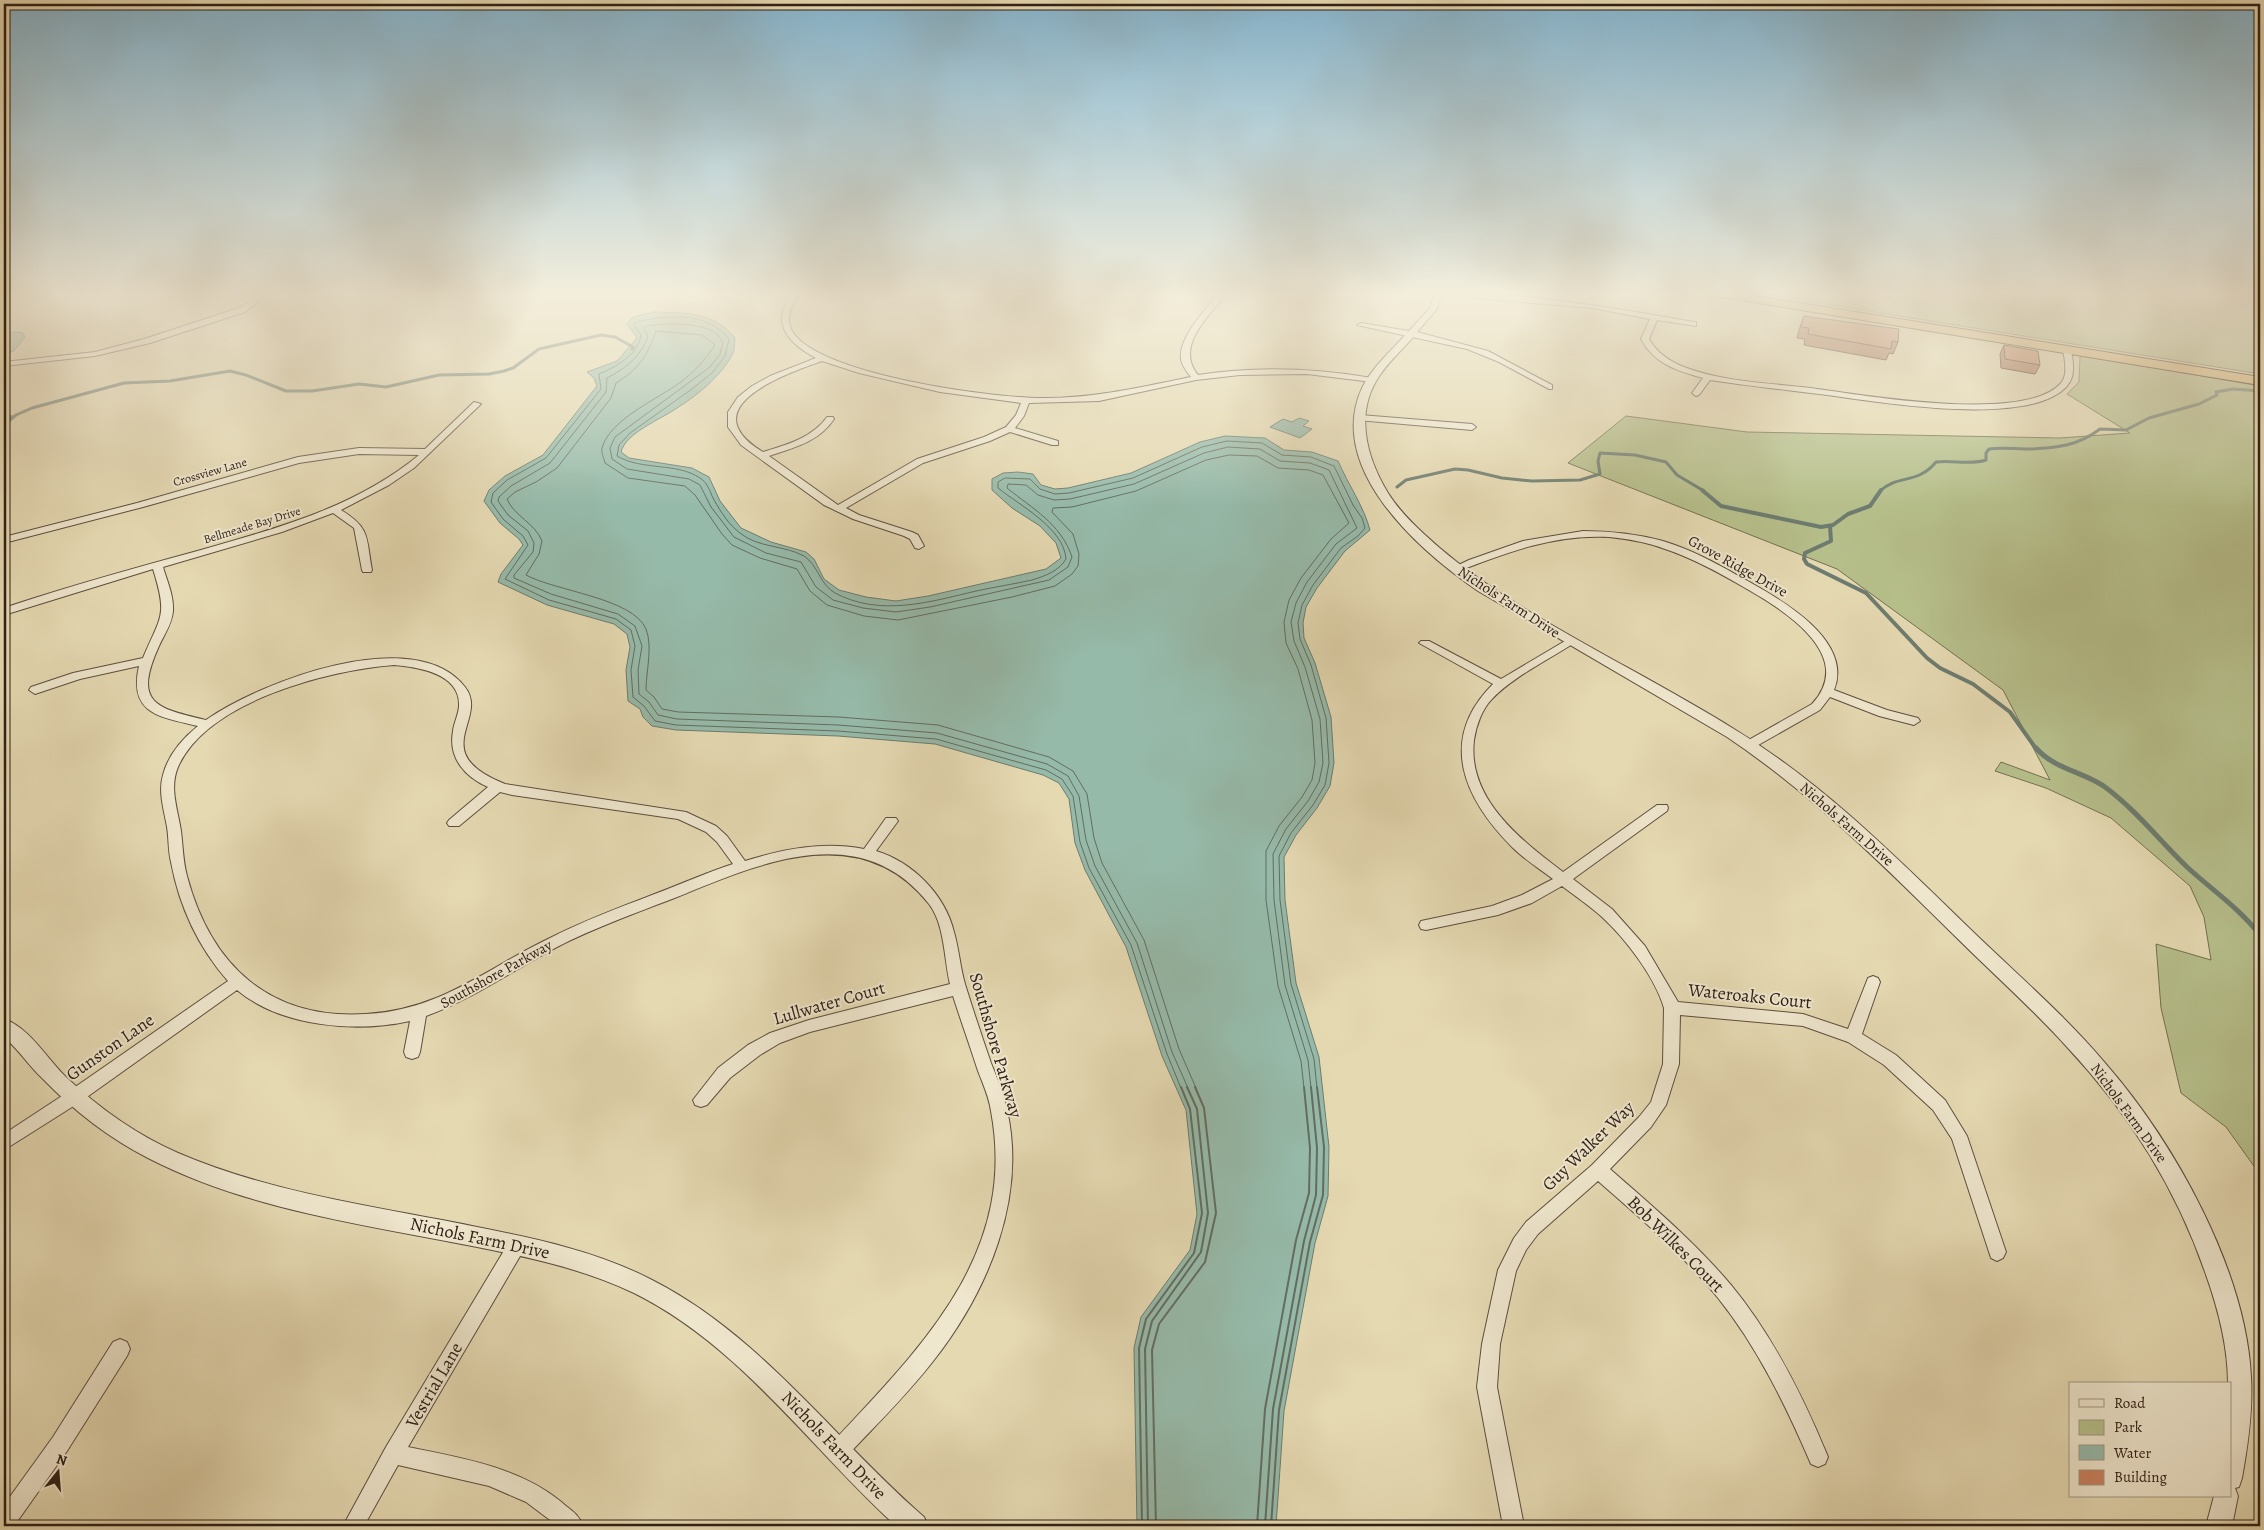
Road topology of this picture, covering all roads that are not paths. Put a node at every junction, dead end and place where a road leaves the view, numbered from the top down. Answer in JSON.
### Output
{"nodes":[{"id":1,"x":810,"y":363,"type":"edge"},
{"id":2,"x":838,"y":363,"type":"edge"},
{"id":3,"x":1187,"y":363,"type":"edge"},
{"id":4,"x":1386,"y":363,"type":"edge"},
{"id":5,"x":1507,"y":363,"type":"edge"},
{"id":6,"x":1672,"y":363,"type":"edge"},
{"id":7,"x":2069,"y":363,"type":"edge"},
{"id":8,"x":2150,"y":363,"type":"edge"},
{"id":9,"x":1196,"y":378,"type":"junction"},
{"id":10,"x":1708,"y":378,"type":"junction"},
{"id":11,"x":1372,"y":380,"type":"junction"},
{"id":12,"x":2260,"y":381,"type":"edge"},
{"id":13,"x":1549,"y":387,"type":"dead end"},
{"id":14,"x":1696,"y":393,"type":"dead end"},
{"id":15,"x":1026,"y":401,"type":"junction"},
{"id":16,"x":477,"y":404,"type":"dead end"},
{"id":17,"x":830,"y":418,"type":"dead end"},
{"id":18,"x":1360,"y":418,"type":"junction"},
{"id":19,"x":1472,"y":426,"type":"dead end"},
{"id":20,"x":1010,"y":429,"type":"junction"},
{"id":21,"x":1055,"y":443,"type":"dead end"},
{"id":22,"x":426,"y":452,"type":"junction"},
{"id":23,"x":761,"y":456,"type":"junction"},
{"id":24,"x":838,"y":509,"type":"junction"},
{"id":25,"x":335,"y":510,"type":"junction"},
{"id":26,"x":4,"y":540,"type":"edge"},
{"id":27,"x":919,"y":546,"type":"dead end"},
{"id":28,"x":157,"y":565,"type":"junction"},
{"id":29,"x":1455,"y":568,"type":"junction"},
{"id":30,"x":367,"y":570,"type":"dead end"},
{"id":31,"x":4,"y":612,"type":"edge"},
{"id":32,"x":1570,"y":641,"type":"junction"},
{"id":33,"x":1425,"y":643,"type":"dead end"},
{"id":34,"x":146,"y":661,"type":"junction"},
{"id":35,"x":1501,"y":684,"type":"junction"},
{"id":36,"x":35,"y":690,"type":"dead end"},
{"id":37,"x":1828,"y":692,"type":"junction"},
{"id":38,"x":1914,"y":721,"type":"dead end"},
{"id":39,"x":206,"y":724,"type":"junction"},
{"id":40,"x":1749,"y":745,"type":"junction"},
{"id":41,"x":497,"y":787,"type":"junction"},
{"id":42,"x":1662,"y":808,"type":"dead end"},
{"id":43,"x":891,"y":821,"type":"dead end"},
{"id":44,"x":454,"y":823,"type":"dead end"},
{"id":45,"x":867,"y":854,"type":"junction"},
{"id":46,"x":741,"y":866,"type":"junction"},
{"id":47,"x":1562,"y":880,"type":"junction"},
{"id":48,"x":1426,"y":925,"type":"dead end"},
{"id":49,"x":237,"y":982,"type":"junction"},
{"id":50,"x":1873,"y":982,"type":"dead end"},
{"id":51,"x":959,"y":988,"type":"junction"},
{"id":52,"x":1672,"y":1008,"type":"junction"},
{"id":53,"x":419,"y":1013,"type":"junction"},
{"id":54,"x":4,"y":1027,"type":"edge"},
{"id":55,"x":1853,"y":1037,"type":"junction"},
{"id":56,"x":412,"y":1052,"type":"dead end"},
{"id":57,"x":74,"y":1097,"type":"junction"},
{"id":58,"x":701,"y":1100,"type":"dead end"},
{"id":59,"x":4,"y":1143,"type":"edge"},
{"id":60,"x":1598,"y":1170,"type":"junction"},
{"id":61,"x":516,"y":1245,"type":"junction"},
{"id":62,"x":1997,"y":1252,"type":"dead end"},
{"id":63,"x":120,"y":1349,"type":"dead end"},
{"id":64,"x":838,"y":1451,"type":"junction"},
{"id":65,"x":393,"y":1454,"type":"junction"},
{"id":66,"x":1818,"y":1457,"type":"dead end"},
{"id":67,"x":2232,"y":1467,"type":"edge"},
{"id":68,"x":2226,"y":1498,"type":"edge"},
{"id":69,"x":4,"y":1522,"type":"edge"},
{"id":70,"x":353,"y":1526,"type":"edge"},
{"id":71,"x":573,"y":1526,"type":"edge"},
{"id":72,"x":915,"y":1526,"type":"edge"},
{"id":73,"x":1513,"y":1526,"type":"edge"},
{"id":74,"x":2219,"y":1526,"type":"edge"}],
"edges":[{"from":1,"to":23,"type":"street"},
{"from":2,"to":15,"type":"street"},
{"from":3,"to":9,"type":"street"},
{"from":4,"to":11,"type":"street","name":"Nichols Farm Drive"},
{"from":5,"to":13,"type":"street"},
{"from":6,"to":10,"type":"street"},
{"from":7,"to":10,"type":"street"},
{"from":8,"to":12,"type":"highway"},
{"from":9,"to":11,"type":"street"},
{"from":9,"to":15,"type":"street"},
{"from":10,"to":14,"type":"street"},
{"from":11,"to":18,"type":"street","name":"Nichols Farm Drive"},
{"from":15,"to":20,"type":"street"},
{"from":16,"to":22,"type":"street","name":"Bellmeade Bay Drive"},
{"from":17,"to":23,"type":"street"},
{"from":18,"to":19,"type":"street"},
{"from":18,"to":29,"type":"street","name":"Nichols Farm Drive"},
{"from":20,"to":21,"type":"street"},
{"from":20,"to":24,"type":"street"},
{"from":22,"to":25,"type":"street","name":"Bellmeade Bay Drive"},
{"from":22,"to":26,"type":"street","name":"Crossview Lane"},
{"from":23,"to":24,"type":"street"},
{"from":24,"to":27,"type":"street"},
{"from":25,"to":28,"type":"street","name":"Bellmeade Bay Drive"},
{"from":25,"to":30,"type":"street"},
{"from":28,"to":31,"type":"street","name":"Bellmeade Bay Drive"},
{"from":28,"to":34,"type":"street"},
{"from":29,"to":32,"type":"street","name":"Nichols Farm Drive"},
{"from":29,"to":37,"type":"street","name":"Grove Ridge Drive"},
{"from":32,"to":35,"type":"street","name":"Guy Walker Way"},
{"from":32,"to":40,"type":"street","name":"Nichols Farm Drive"},
{"from":33,"to":35,"type":"street"},
{"from":34,"to":36,"type":"street"},
{"from":34,"to":39,"type":"street"},
{"from":35,"to":47,"type":"street","name":"Guy Walker Way"},
{"from":37,"to":38,"type":"street"},
{"from":37,"to":40,"type":"street"},
{"from":39,"to":41,"type":"street","name":"Southshore Parkway"},
{"from":39,"to":49,"type":"street","name":"Southshore Parkway"},
{"from":40,"to":67,"type":"street","name":"Nichols Farm Drive"},
{"from":41,"to":44,"type":"street"},
{"from":41,"to":46,"type":"street","name":"Southshore Parkway"},
{"from":42,"to":47,"type":"street"},
{"from":43,"to":45,"type":"street"},
{"from":45,"to":46,"type":"street","name":"Southshore Parkway"},
{"from":45,"to":51,"type":"street","name":"Southshore Parkway"},
{"from":46,"to":53,"type":"street","name":"Southshore Parkway"},
{"from":47,"to":48,"type":"street"},
{"from":47,"to":52,"type":"street","name":"Guy Walker Way"},
{"from":49,"to":53,"type":"street","name":"Southshore Parkway"},
{"from":49,"to":57,"type":"street","name":"Gunston Lane"},
{"from":50,"to":55,"type":"street"},
{"from":51,"to":58,"type":"street","name":"Lullwater Court"},
{"from":51,"to":64,"type":"street","name":"Southshore Parkway"},
{"from":52,"to":55,"type":"street","name":"Wateroaks Court"},
{"from":52,"to":60,"type":"street","name":"Guy Walker Way"},
{"from":53,"to":56,"type":"street"},
{"from":54,"to":57,"type":"street","name":"Nichols Farm Drive"},
{"from":55,"to":62,"type":"street","name":"Wateroaks Court"},
{"from":57,"to":59,"type":"street","name":"Gunston Lane"},
{"from":57,"to":61,"type":"street","name":"Nichols Farm Drive"},
{"from":60,"to":66,"type":"street","name":"Bob Wilkes Court"},
{"from":60,"to":73,"type":"street","name":"Guy Walker Way"},
{"from":61,"to":64,"type":"street","name":"Nichols Farm Drive"},
{"from":61,"to":65,"type":"street","name":"Vestrial Lane"},
{"from":63,"to":69,"type":"street"},
{"from":64,"to":72,"type":"street","name":"Nichols Farm Drive"},
{"from":65,"to":70,"type":"street","name":"Vestrial Lane"},
{"from":65,"to":71,"type":"street"},
{"from":68,"to":74,"type":"street"}]}
